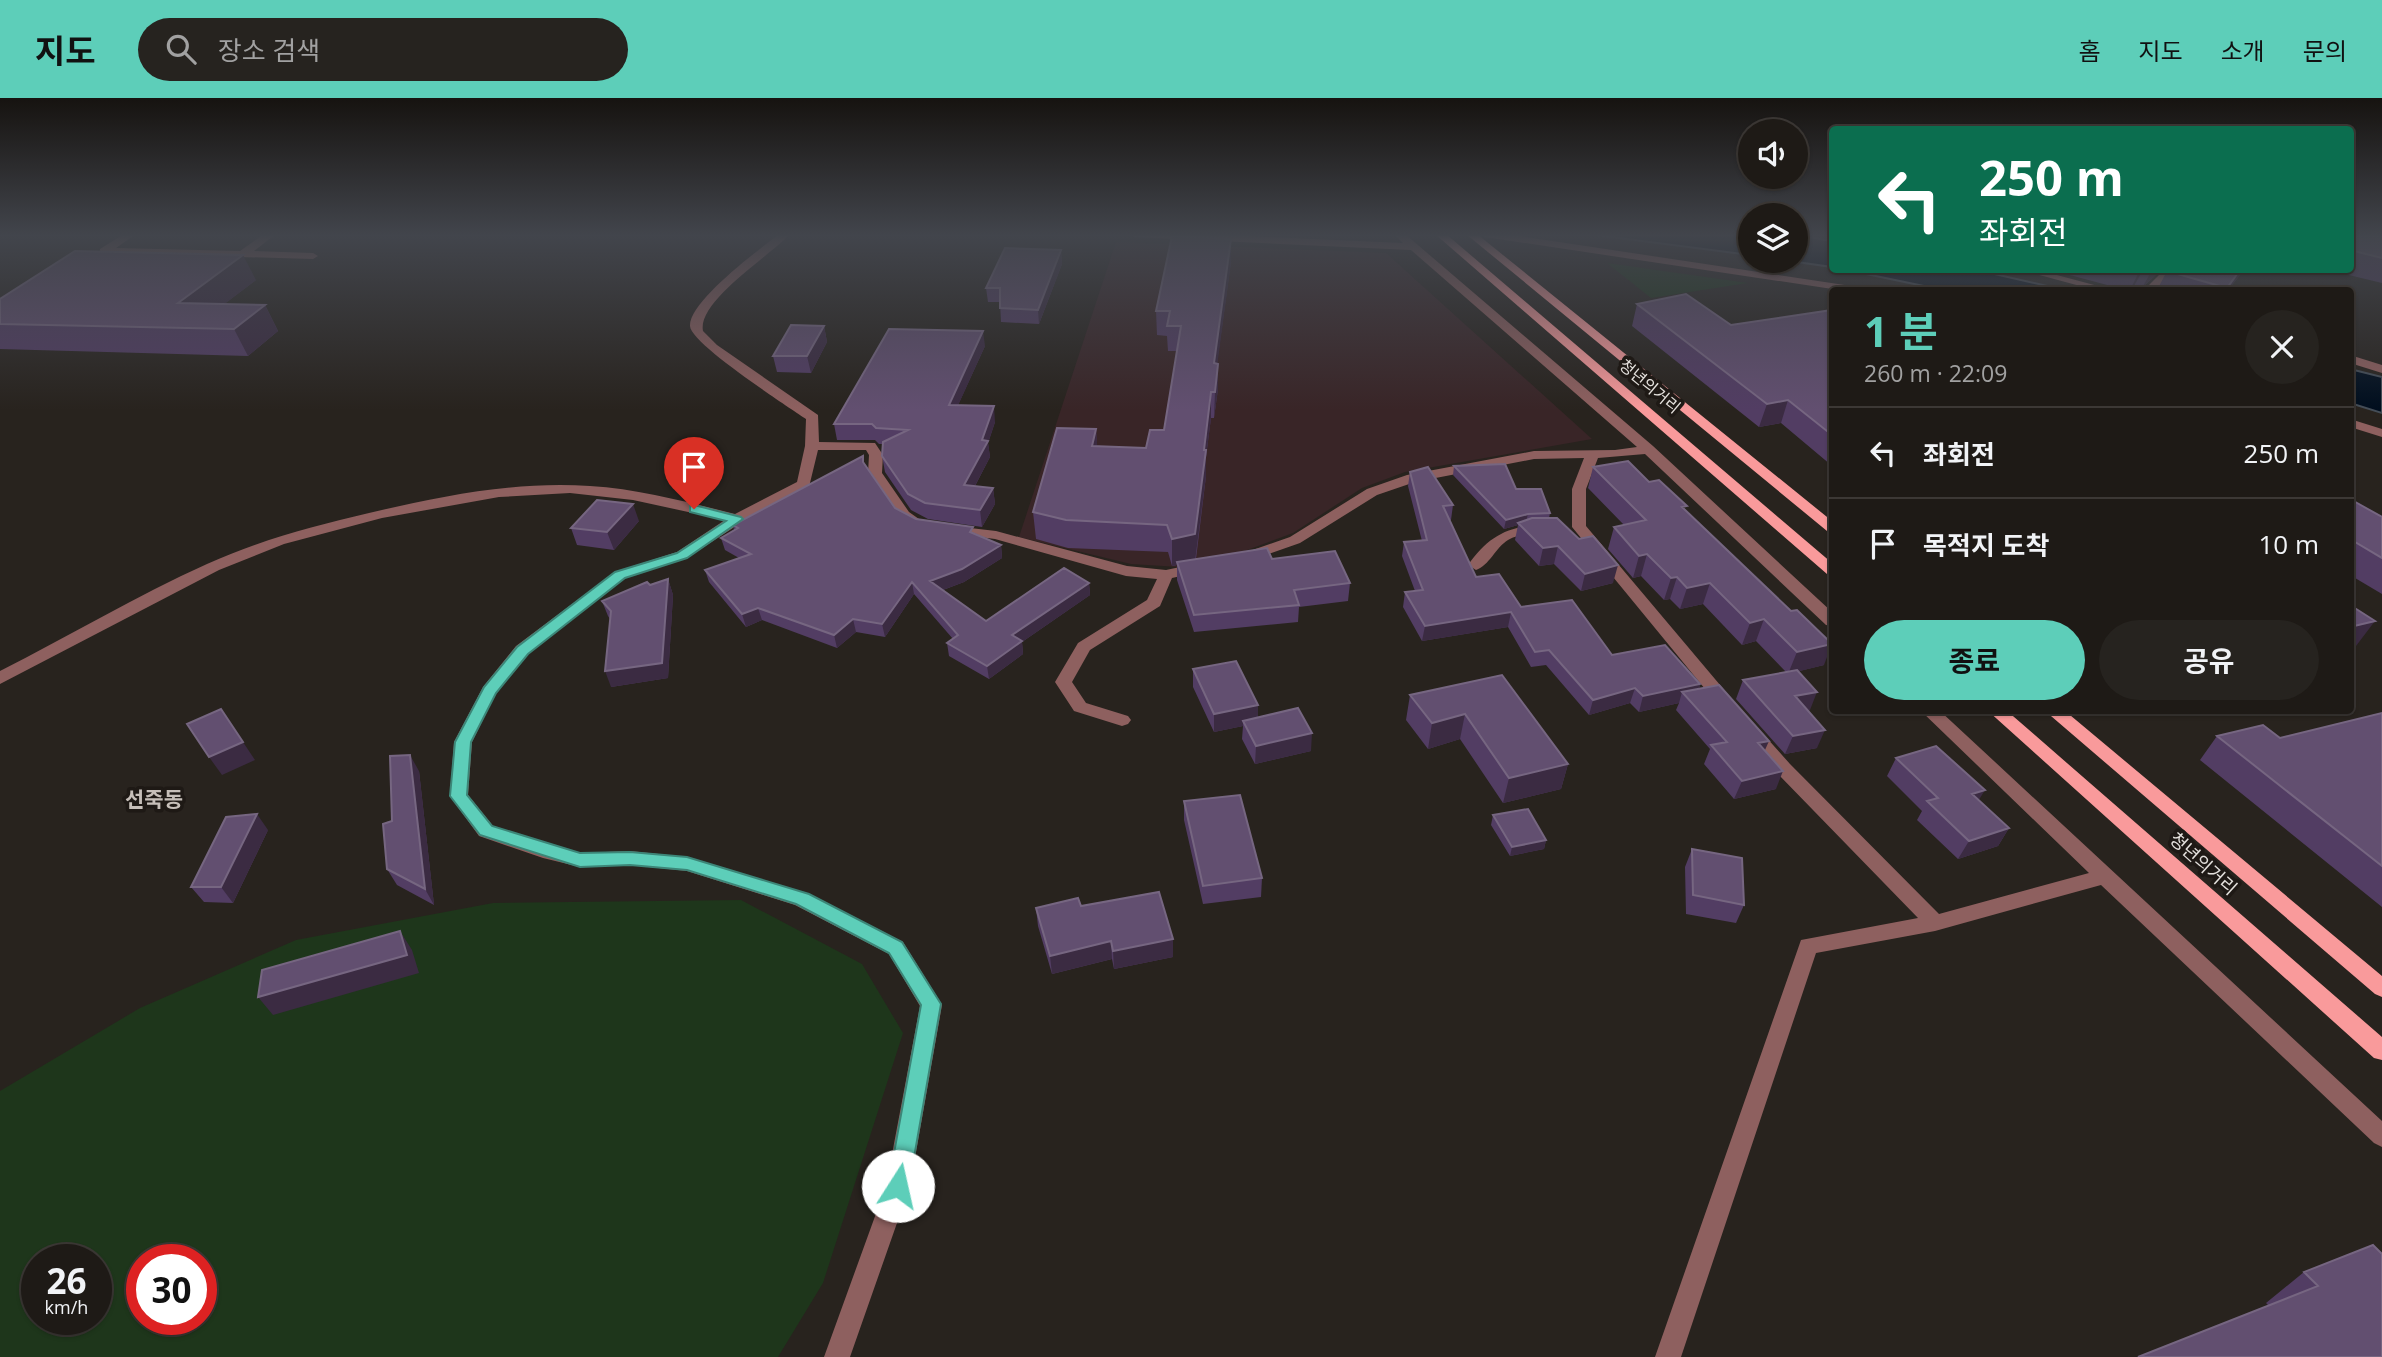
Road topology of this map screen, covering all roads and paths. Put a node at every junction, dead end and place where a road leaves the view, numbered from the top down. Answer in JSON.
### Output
{"nodes":[{"id":1,"x":719,"y":293,"type":"edge"},
{"id":2,"x":1467,"y":293,"type":"edge"},
{"id":3,"x":1508,"y":293,"type":"edge"},
{"id":4,"x":1543,"y":293,"type":"edge"},
{"id":5,"x":2354,"y":360,"type":"edge"},
{"id":6,"x":2382,"y":369,"type":"edge"},
{"id":7,"x":2354,"y":424,"type":"edge"},
{"id":8,"x":2382,"y":433,"type":"edge"},
{"id":9,"x":812,"y":446,"type":"junction"},
{"id":10,"x":1648,"y":449,"type":"junction"},
{"id":11,"x":1594,"y":454,"type":"junction"},
{"id":12,"x":737,"y":519,"type":"junction"},
{"id":13,"x":1829,"y":526,"type":"edge"},
{"id":14,"x":1566,"y":528,"type":"junction"},
{"id":15,"x":1476,"y":565,"type":"dead end"},
{"id":16,"x":1829,"y":568,"type":"edge"},
{"id":17,"x":1166,"y":575,"type":"junction"},
{"id":18,"x":1829,"y":618,"type":"edge"},
{"id":19,"x":0,"y":678,"type":"edge"},
{"id":20,"x":1932,"y":714,"type":"edge"},
{"id":21,"x":1999,"y":714,"type":"edge"},
{"id":22,"x":2057,"y":714,"type":"edge"},
{"id":23,"x":1122,"y":720,"type":"dead end"},
{"id":24,"x":2105,"y":876,"type":"junction"},
{"id":25,"x":1935,"y":923,"type":"junction"},
{"id":26,"x":2382,"y":988,"type":"edge"},
{"id":27,"x":2382,"y":1051,"type":"edge"},
{"id":28,"x":2382,"y":1136,"type":"edge"},
{"id":29,"x":837,"y":1357,"type":"edge"},
{"id":30,"x":1668,"y":1357,"type":"edge"}],
"edges":[{"from":1,"to":9,"type":"street"},
{"from":2,"to":10,"type":"street"},
{"from":3,"to":16,"type":"main road","name":"청년의거리"},
{"from":4,"to":13,"type":"main road","name":"청년의거리"},
{"from":5,"to":6,"type":"street"},
{"from":7,"to":8,"type":"street"},
{"from":9,"to":12,"type":"street"},
{"from":9,"to":17,"type":"street"},
{"from":10,"to":11,"type":"street"},
{"from":10,"to":18,"type":"street"},
{"from":11,"to":14,"type":"street"},
{"from":11,"to":17,"type":"street"},
{"from":12,"to":19,"type":"street"},
{"from":12,"to":29,"type":"street"},
{"from":14,"to":15,"type":"street"},
{"from":14,"to":25,"type":"street"},
{"from":17,"to":23,"type":"street"},
{"from":20,"to":24,"type":"street"},
{"from":21,"to":27,"type":"main road","name":"청년의거리"},
{"from":22,"to":26,"type":"main road","name":"청년의거리"},
{"from":24,"to":25,"type":"street"},
{"from":24,"to":28,"type":"street"},
{"from":25,"to":30,"type":"street"}]}
